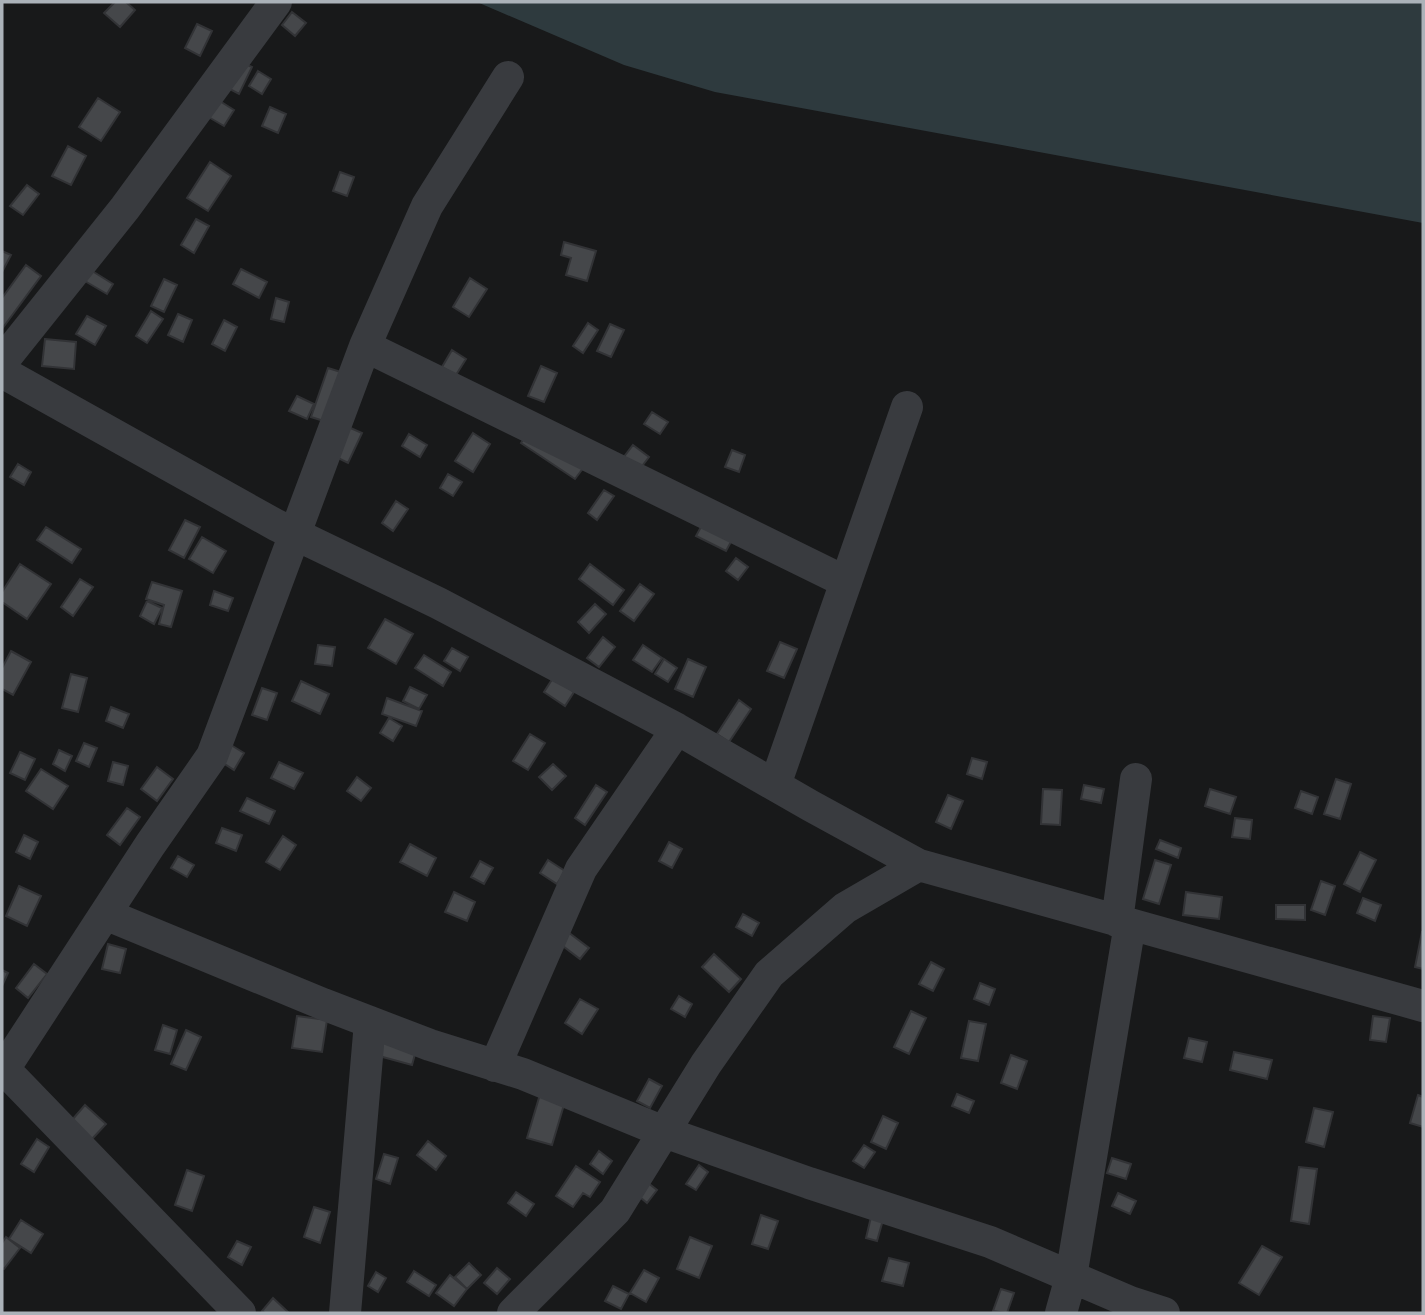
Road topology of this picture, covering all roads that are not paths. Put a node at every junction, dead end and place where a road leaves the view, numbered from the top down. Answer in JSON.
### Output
{"nodes":[{"id":1,"x":276,"y":2,"type":"edge"},
{"id":2,"x":508,"y":77,"type":"dead end"},
{"id":3,"x":365,"y":346,"type":"junction"},
{"id":4,"x":2,"y":362,"type":"edge"},
{"id":5,"x":2,"y":372,"type":"edge"},
{"id":6,"x":907,"y":407,"type":"dead end"},
{"id":7,"x":296,"y":535,"type":"junction"},
{"id":8,"x":846,"y":582,"type":"junction"},
{"id":9,"x":677,"y":729,"type":"junction"},
{"id":10,"x":1136,"y":779,"type":"dead end"},
{"id":11,"x":775,"y":785,"type":"junction"},
{"id":12,"x":919,"y":865,"type":"junction"},
{"id":13,"x":105,"y":914,"type":"junction"},
{"id":14,"x":1123,"y":923,"type":"junction"},
{"id":15,"x":1423,"y":1006,"type":"edge"},
{"id":16,"x":370,"y":1022,"type":"junction"},
{"id":17,"x":495,"y":1066,"type":"junction"},
{"id":18,"x":3,"y":1068,"type":"edge"},
{"id":19,"x":664,"y":1132,"type":"junction"},
{"id":20,"x":1072,"y":1277,"type":"junction"},
{"id":21,"x":240,"y":1313,"type":"edge"},
{"id":22,"x":345,"y":1313,"type":"edge"},
{"id":23,"x":513,"y":1313,"type":"edge"},
{"id":24,"x":1061,"y":1313,"type":"edge"},
{"id":25,"x":1164,"y":1313,"type":"edge"}],
"edges":[{"from":1,"to":4,"type":"street"},
{"from":2,"to":3,"type":"street"},
{"from":3,"to":7,"type":"street"},
{"from":3,"to":8,"type":"street"},
{"from":5,"to":7,"type":"street"},
{"from":6,"to":8,"type":"street"},
{"from":7,"to":9,"type":"street"},
{"from":7,"to":13,"type":"street"},
{"from":8,"to":11,"type":"street"},
{"from":9,"to":11,"type":"street"},
{"from":9,"to":17,"type":"street"},
{"from":10,"to":14,"type":"street"},
{"from":11,"to":12,"type":"street"},
{"from":12,"to":14,"type":"street"},
{"from":12,"to":19,"type":"street"},
{"from":13,"to":16,"type":"street"},
{"from":13,"to":18,"type":"street"},
{"from":14,"to":15,"type":"street"},
{"from":14,"to":20,"type":"street"},
{"from":16,"to":17,"type":"street"},
{"from":16,"to":22,"type":"street"},
{"from":17,"to":19,"type":"street"},
{"from":18,"to":21,"type":"street"},
{"from":19,"to":20,"type":"street"},
{"from":19,"to":23,"type":"street"},
{"from":20,"to":24,"type":"street"},
{"from":20,"to":25,"type":"street"}]}
